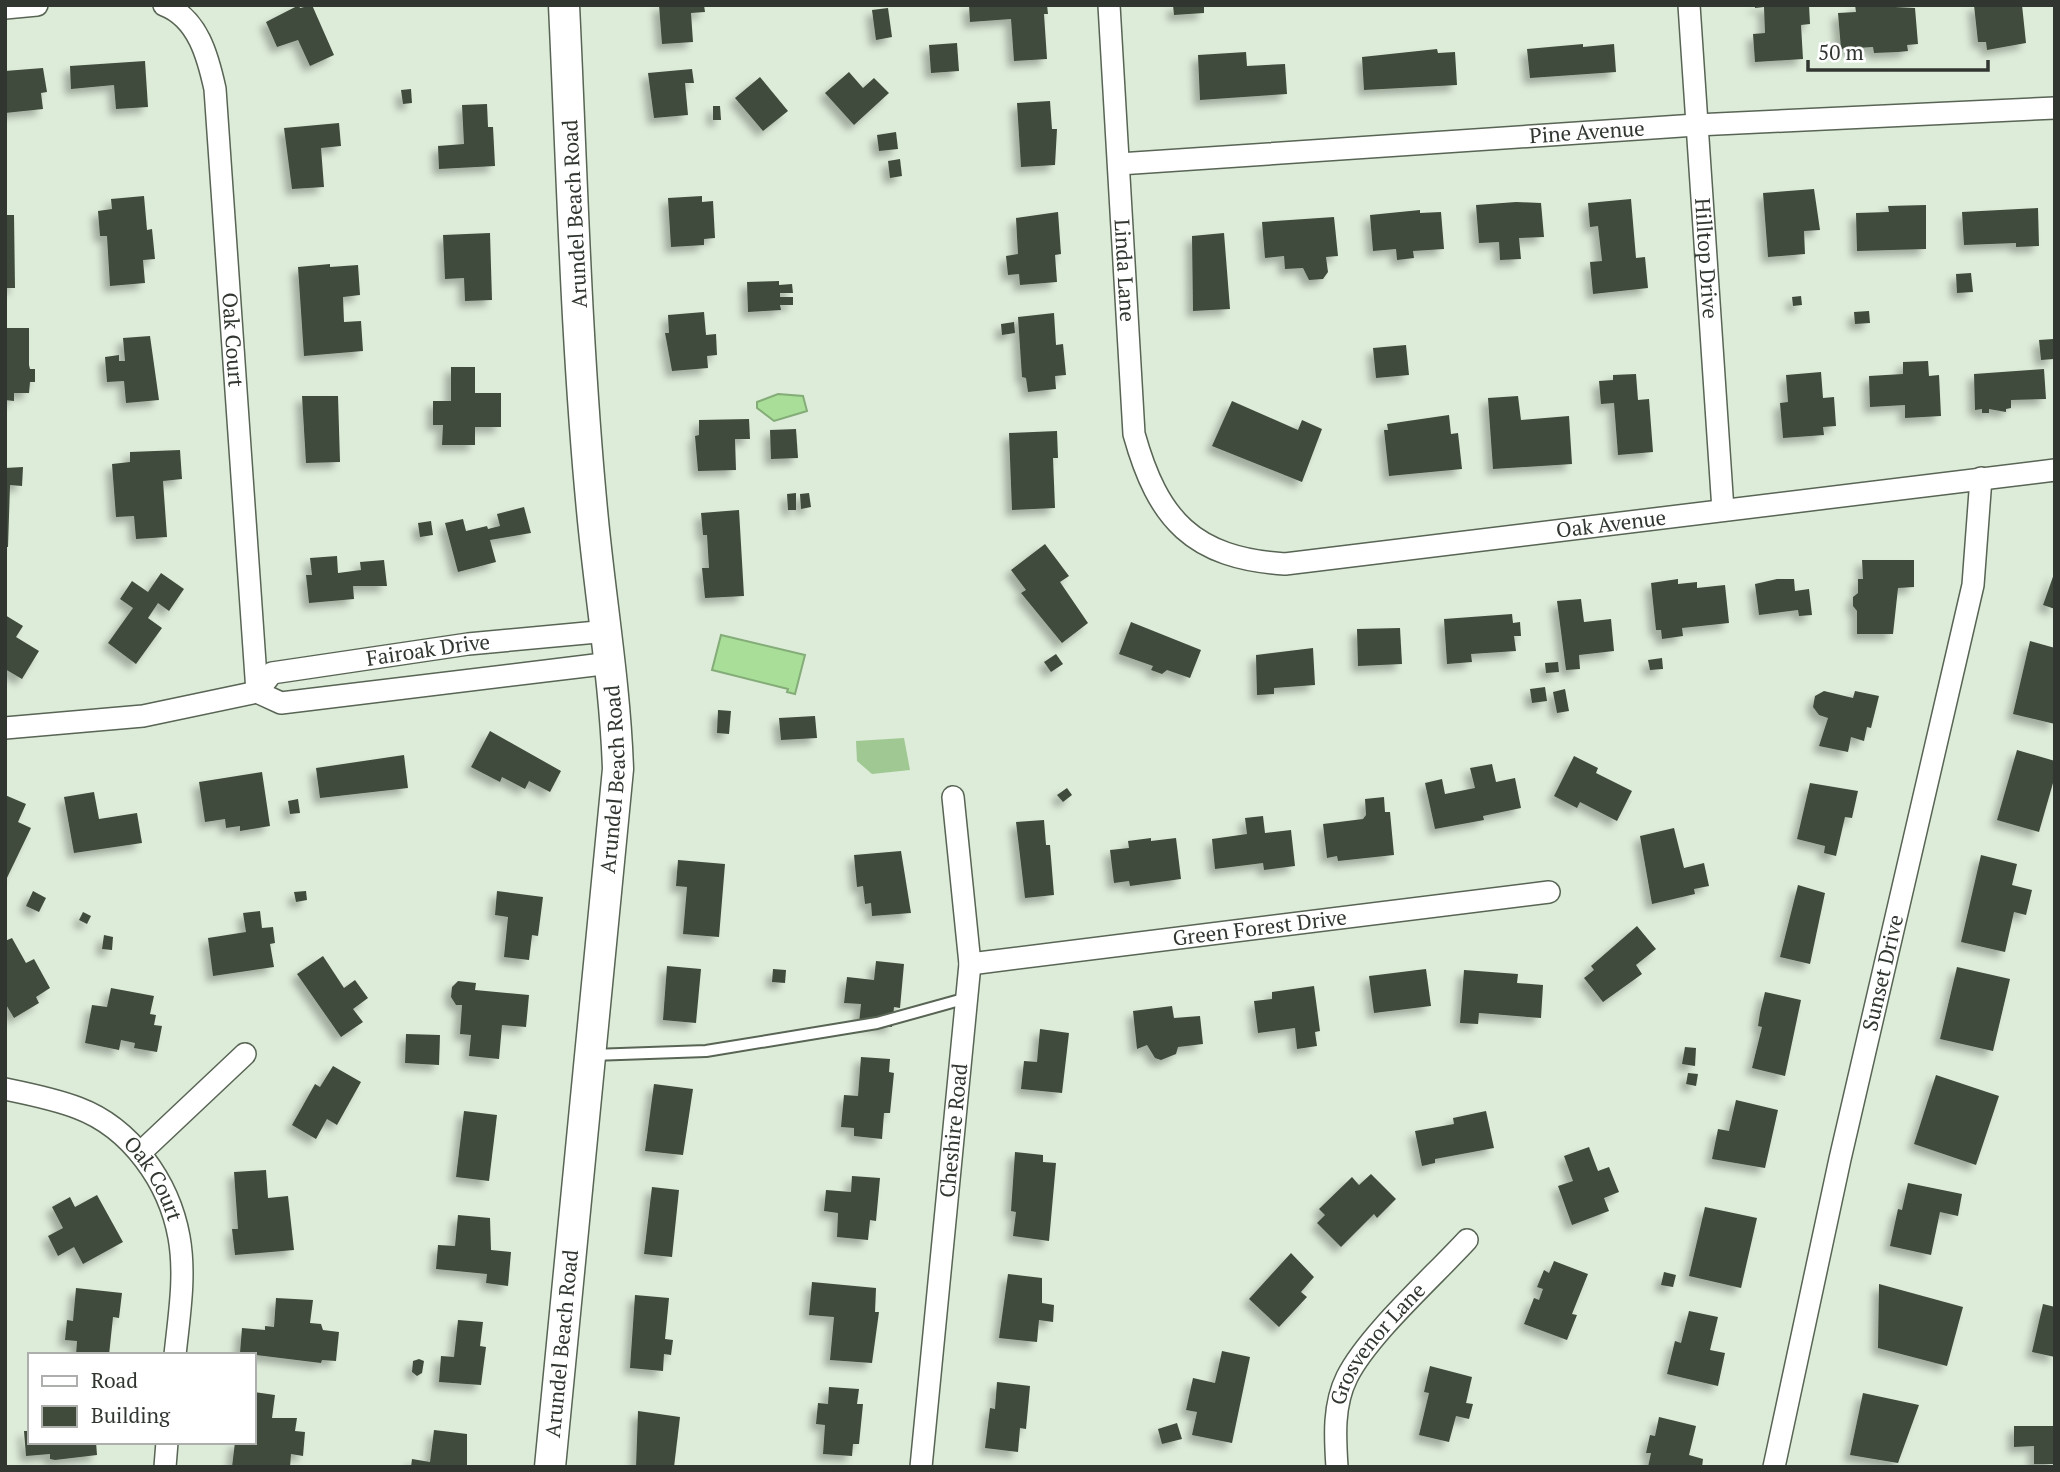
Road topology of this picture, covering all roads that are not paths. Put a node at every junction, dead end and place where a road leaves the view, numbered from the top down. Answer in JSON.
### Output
{"nodes":[{"id":1,"x":37,"y":5,"type":"edge"},
{"id":2,"x":164,"y":5,"type":"edge"},
{"id":3,"x":564,"y":5,"type":"edge"},
{"id":4,"x":1109,"y":5,"type":"edge"},
{"id":5,"x":1689,"y":5,"type":"edge"},
{"id":6,"x":5,"y":8,"type":"edge"},
{"id":7,"x":2055,"y":108,"type":"edge"},
{"id":8,"x":1696,"y":125,"type":"junction"},
{"id":9,"x":1119,"y":164,"type":"junction"},
{"id":10,"x":2055,"y":470,"type":"edge"},
{"id":11,"x":1981,"y":478,"type":"junction"},
{"id":12,"x":1723,"y":510,"type":"junction"},
{"id":13,"x":1178,"y":524,"type":"joint"},
{"id":14,"x":608,"y":631,"type":"junction"},
{"id":15,"x":611,"y":663,"type":"junction"},
{"id":16,"x":257,"y":692,"type":"junction"},
{"id":17,"x":5,"y":728,"type":"edge"},
{"id":18,"x":953,"y":797,"type":"dead end"},
{"id":19,"x":1549,"y":892,"type":"dead end"},
{"id":20,"x":970,"y":964,"type":"junction"},
{"id":21,"x":967,"y":998,"type":"junction"},
{"id":22,"x":245,"y":1054,"type":"dead end"},
{"id":23,"x":592,"y":1055,"type":"junction"},
{"id":24,"x":5,"y":1089,"type":"edge"},
{"id":25,"x":140,"y":1153,"type":"junction"},
{"id":26,"x":1466,"y":1240,"type":"dead end"},
{"id":27,"x":175,"y":1353,"type":"edge"},
{"id":28,"x":167,"y":1444,"type":"edge"},
{"id":29,"x":164,"y":1467,"type":"edge"},
{"id":30,"x":551,"y":1467,"type":"edge"},
{"id":31,"x":921,"y":1467,"type":"edge"},
{"id":32,"x":1337,"y":1467,"type":"edge"},
{"id":33,"x":1774,"y":1467,"type":"edge"}],
"edges":[{"from":1,"to":6,"type":"street"},
{"from":2,"to":16,"type":"street","name":"Oak Court"},
{"from":3,"to":14,"type":"street","name":"Arundel Beach Road"},
{"from":4,"to":9,"type":"street","name":"Linda Lane"},
{"from":5,"to":8,"type":"street","name":"Hilltop Drive"},
{"from":7,"to":8,"type":"street","name":"Pine Avenue"},
{"from":8,"to":9,"type":"street","name":"Pine Avenue"},
{"from":8,"to":12,"type":"street","name":"Hilltop Drive"},
{"from":9,"to":13,"type":"street","name":"Linda Lane"},
{"from":10,"to":11,"type":"street","name":"Oak Avenue"},
{"from":11,"to":12,"type":"street","name":"Oak Avenue"},
{"from":11,"to":33,"type":"street","name":"Sunset Drive"},
{"from":12,"to":13,"type":"street","name":"Oak Avenue"},
{"from":14,"to":15,"type":"street","name":"Arundel Beach Road"},
{"from":14,"to":16,"type":"street","name":"Fairoak Drive"},
{"from":15,"to":16,"type":"street","name":"Fairoak Drive"},
{"from":15,"to":23,"type":"street","name":"Arundel Beach Road"},
{"from":16,"to":17,"type":"street","name":"Fairoak Drive"},
{"from":18,"to":20,"type":"street","name":"Cheshire Road"},
{"from":19,"to":20,"type":"street","name":"Green Forest Drive"},
{"from":20,"to":21,"type":"street","name":"Cheshire Road"},
{"from":21,"to":23,"type":"lane"},
{"from":21,"to":31,"type":"street","name":"Cheshire Road"},
{"from":22,"to":25,"type":"street"},
{"from":23,"to":30,"type":"street","name":"Arundel Beach Road"},
{"from":24,"to":25,"type":"street","name":"Oak Court"},
{"from":25,"to":27,"type":"street","name":"Oak Court"},
{"from":26,"to":32,"type":"street","name":"Grosvenor Lane"},
{"from":28,"to":29,"type":"street"}]}
